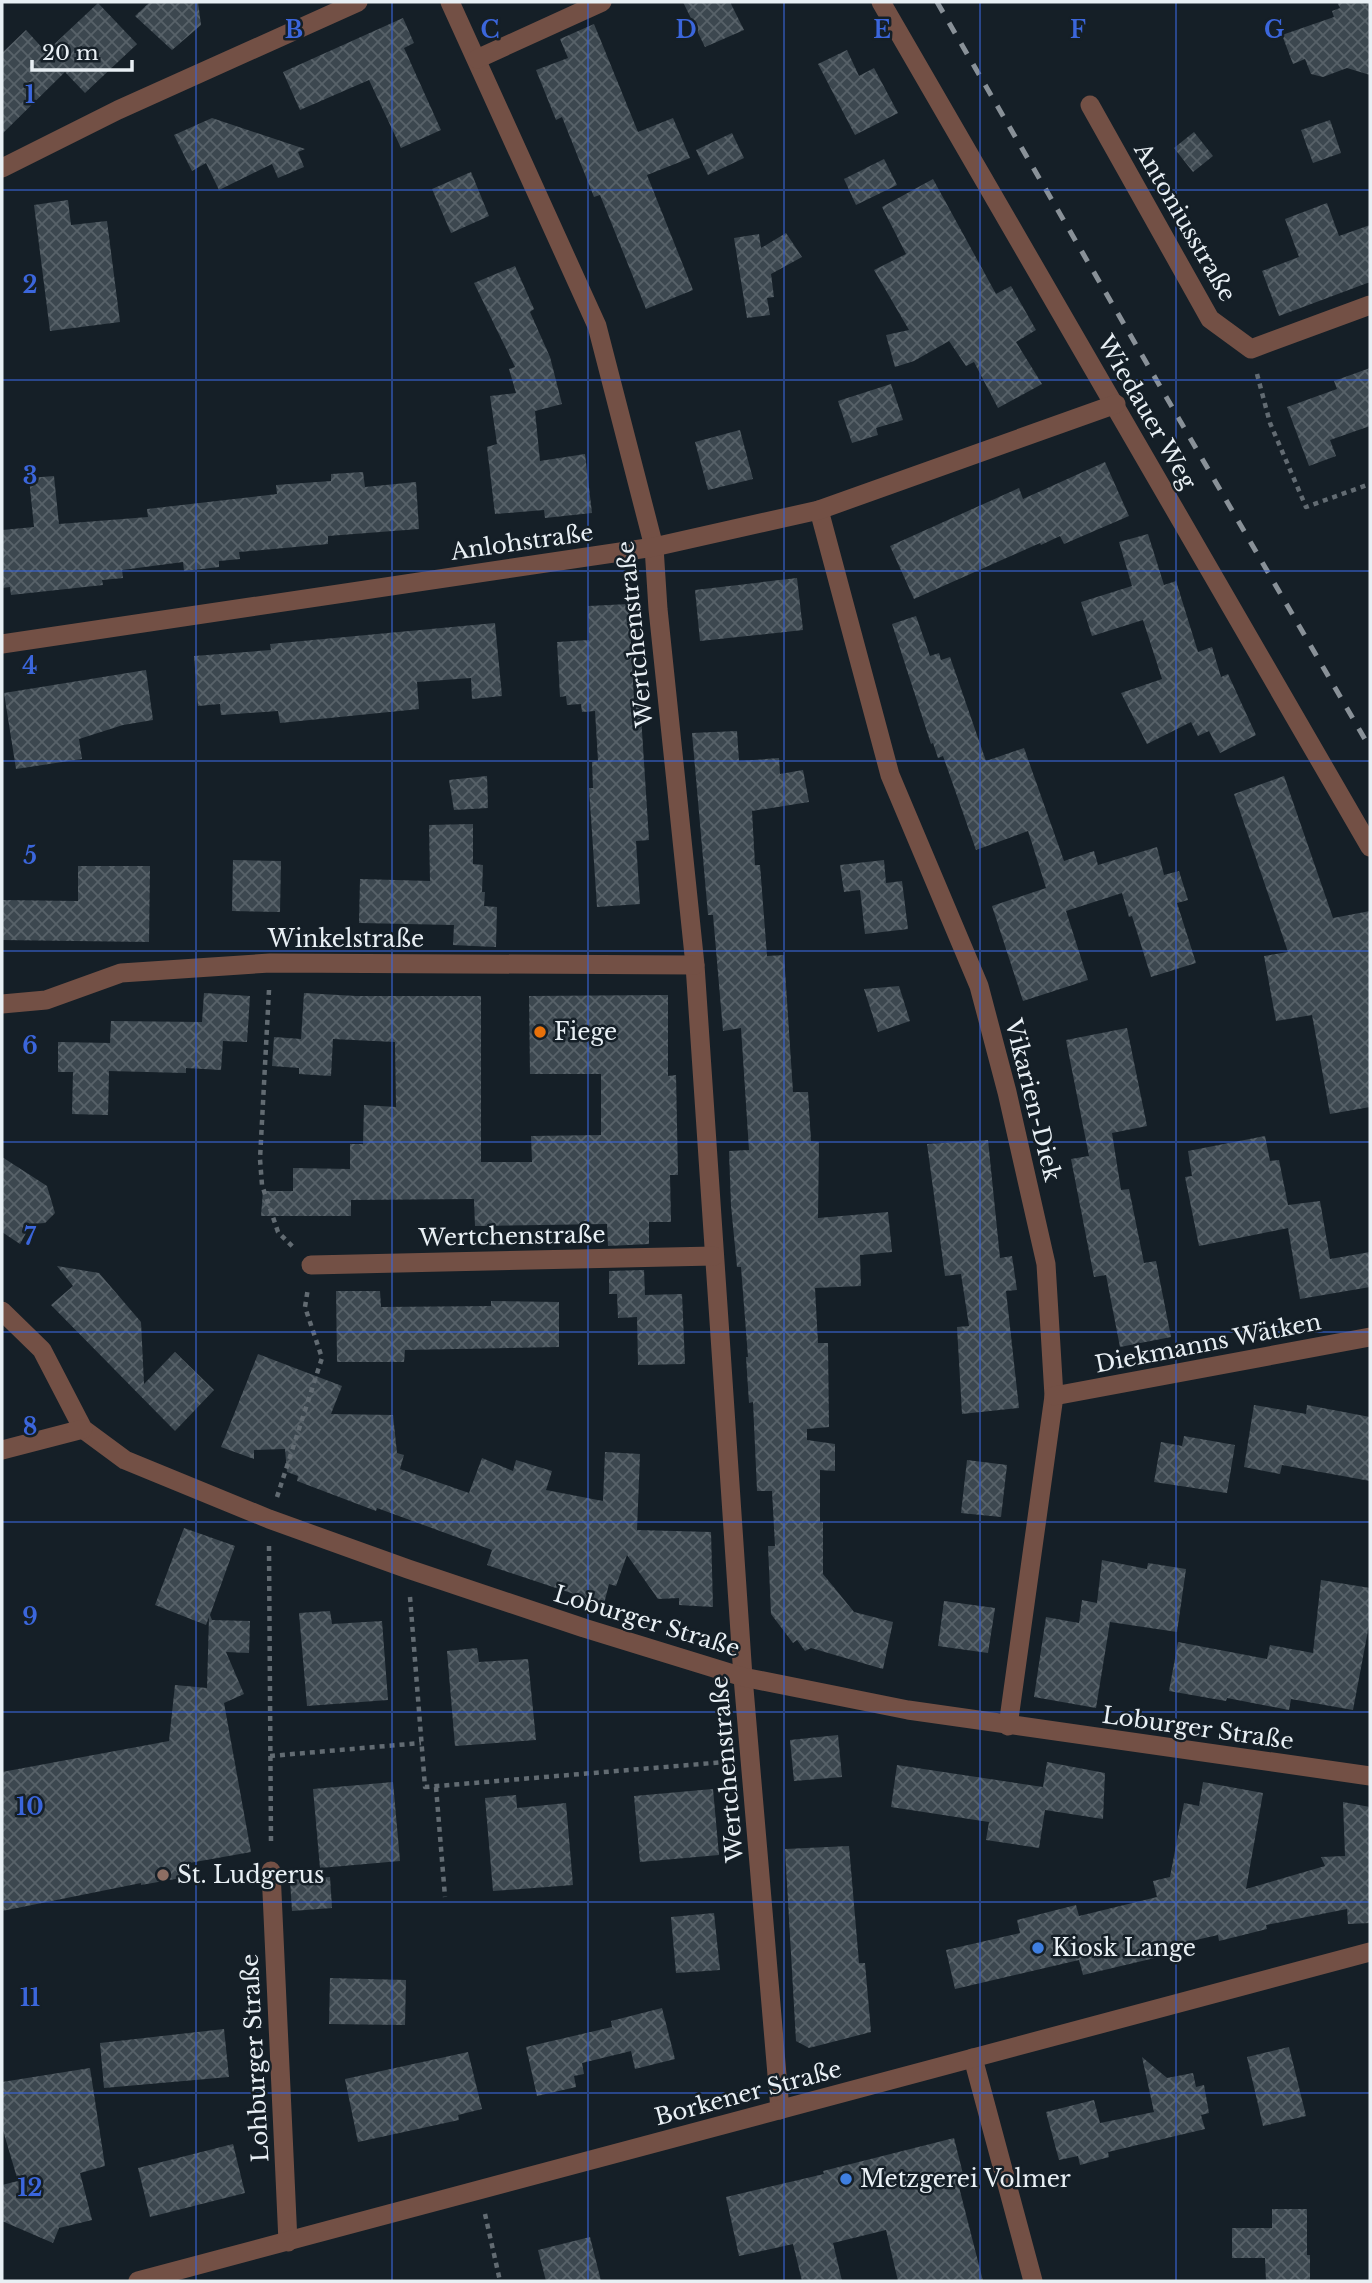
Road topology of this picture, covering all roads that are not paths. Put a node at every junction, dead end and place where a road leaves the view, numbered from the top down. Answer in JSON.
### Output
{"nodes":[{"id":1,"x":358,"y":2,"type":"edge"},
{"id":2,"x":450,"y":2,"type":"edge"},
{"id":3,"x":602,"y":2,"type":"edge"},
{"id":4,"x":881,"y":2,"type":"edge"},
{"id":5,"x":477,"y":59,"type":"junction"},
{"id":6,"x":1090,"y":105,"type":"dead end"},
{"id":7,"x":2,"y":168,"type":"edge"},
{"id":8,"x":1370,"y":305,"type":"edge"},
{"id":9,"x":1115,"y":404,"type":"junction"},
{"id":10,"x":819,"y":510,"type":"junction"},
{"id":11,"x":654,"y":547,"type":"junction"},
{"id":12,"x":2,"y":644,"type":"edge"},
{"id":13,"x":1370,"y":847,"type":"edge"},
{"id":14,"x":695,"y":965,"type":"junction"},
{"id":15,"x":2,"y":1004,"type":"edge"},
{"id":16,"x":714,"y":1256,"type":"junction"},
{"id":17,"x":311,"y":1265,"type":"road end"},
{"id":18,"x":2,"y":1311,"type":"edge"},
{"id":19,"x":1370,"y":1337,"type":"edge"},
{"id":20,"x":1054,"y":1396,"type":"junction"},
{"id":21,"x":83,"y":1429,"type":"junction"},
{"id":22,"x":2,"y":1450,"type":"edge"},
{"id":23,"x":743,"y":1677,"type":"junction"},
{"id":24,"x":1009,"y":1726,"type":"junction"},
{"id":25,"x":1370,"y":1776,"type":"edge"},
{"id":26,"x":271,"y":1871,"type":"road end"},
{"id":27,"x":1370,"y":1952,"type":"edge"},
{"id":28,"x":973,"y":2058,"type":"junction"},
{"id":29,"x":780,"y":2110,"type":"junction"},
{"id":30,"x":288,"y":2242,"type":"junction"},
{"id":31,"x":138,"y":2281,"type":"edge"},
{"id":32,"x":1033,"y":2281,"type":"edge"}],
"edges":[{"from":1,"to":7,"type":"street"},
{"from":2,"to":5,"type":"street","name":"Wertchenstraße"},
{"from":3,"to":5,"type":"street"},
{"from":4,"to":9,"type":"street","name":"Wiedauer Weg"},
{"from":5,"to":11,"type":"street","name":"Wertchenstraße"},
{"from":6,"to":8,"type":"street","name":"Antoniusstraße"},
{"from":9,"to":10,"type":"street","name":"Anlohstraße"},
{"from":9,"to":13,"type":"street","name":"Wiedauer Weg"},
{"from":10,"to":11,"type":"street","name":"Anlohstraße"},
{"from":10,"to":20,"type":"street","name":"Vikarien-Diek"},
{"from":11,"to":12,"type":"street","name":"Anlohstraße"},
{"from":11,"to":14,"type":"street","name":"Wertchenstraße"},
{"from":14,"to":15,"type":"street","name":"Winkelstraße"},
{"from":14,"to":16,"type":"street","name":"Wertchenstraße"},
{"from":16,"to":17,"type":"street","name":"Wertchenstraße"},
{"from":16,"to":23,"type":"street","name":"Wertchenstraße"},
{"from":18,"to":21,"type":"street","name":"Loburger Straße"},
{"from":19,"to":20,"type":"street","name":"Diekmanns Wätken"},
{"from":20,"to":24,"type":"street","name":"Vikarien-Diek"},
{"from":21,"to":22,"type":"street"},
{"from":21,"to":23,"type":"street","name":"Loburger Straße"},
{"from":23,"to":24,"type":"street","name":"Loburger Straße"},
{"from":23,"to":29,"type":"street","name":"Wertchenstraße"},
{"from":24,"to":25,"type":"street","name":"Loburger Straße"},
{"from":26,"to":30,"type":"street","name":"Lohburger Straße"},
{"from":27,"to":28,"type":"street","name":"Borkener Straße"},
{"from":28,"to":29,"type":"street","name":"Borkener Straße"},
{"from":28,"to":32,"type":"street"},
{"from":29,"to":30,"type":"street","name":"Borkener Straße"},
{"from":30,"to":31,"type":"street","name":"Borkener Straße"}]}
